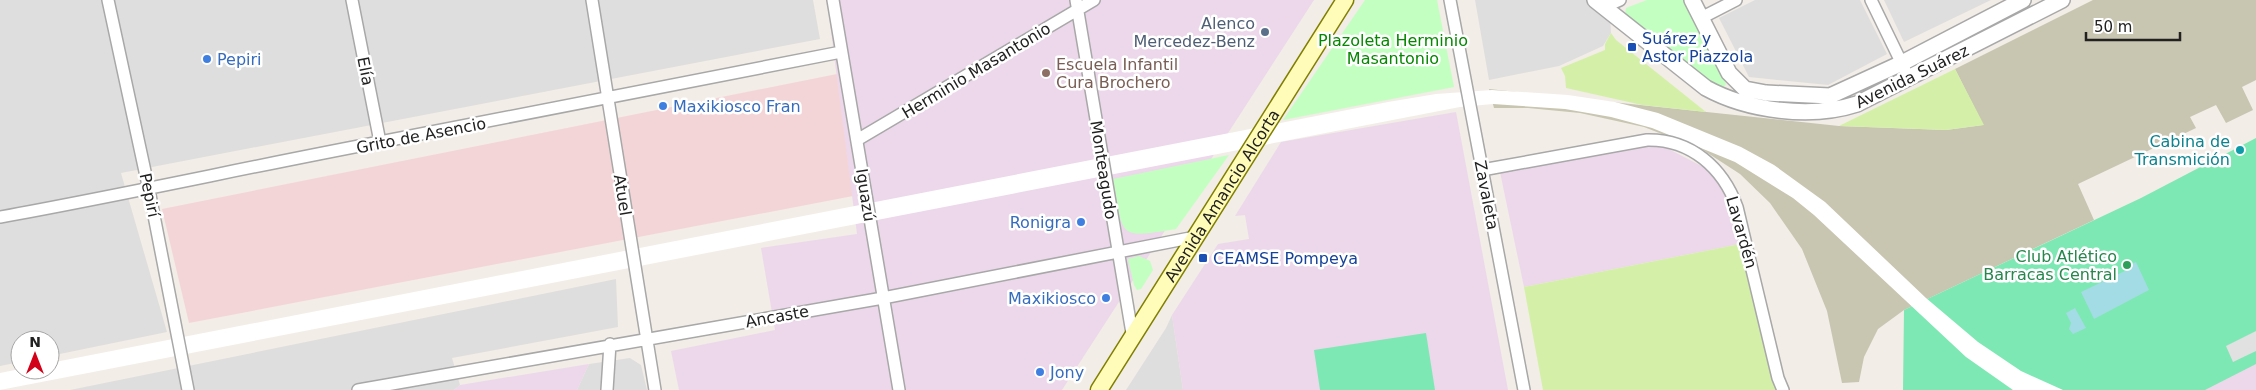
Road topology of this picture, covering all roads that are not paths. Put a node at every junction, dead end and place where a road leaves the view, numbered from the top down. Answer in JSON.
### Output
{"nodes":[{"id":1,"x":108,"y":0,"type":"edge"},
{"id":2,"x":352,"y":0,"type":"edge"},
{"id":3,"x":592,"y":0,"type":"edge"},
{"id":4,"x":833,"y":0,"type":"edge"},
{"id":5,"x":1094,"y":0,"type":"edge"},
{"id":6,"x":1345,"y":0,"type":"edge"},
{"id":7,"x":1450,"y":0,"type":"edge"},
{"id":8,"x":1620,"y":0,"type":"edge"},
{"id":9,"x":1692,"y":0,"type":"edge"},
{"id":10,"x":1736,"y":0,"type":"edge"},
{"id":11,"x":1871,"y":0,"type":"edge"},
{"id":12,"x":2023,"y":0,"type":"edge"},
{"id":13,"x":2062,"y":0,"type":"edge"},
{"id":14,"x":1600,"y":3,"type":"edge"},
{"id":15,"x":1077,"y":5,"type":"edge"},
{"id":16,"x":1701,"y":18,"type":"junction"},
{"id":17,"x":841,"y":52,"type":"junction"},
{"id":18,"x":1902,"y":63,"type":"junction"},
{"id":19,"x":1909,"y":78,"type":"junction"},
{"id":20,"x":608,"y":100,"type":"junction"},
{"id":21,"x":858,"y":140,"type":"junction"},
{"id":22,"x":380,"y":142,"type":"junction"},
{"id":23,"x":1482,"y":170,"type":"junction"},
{"id":24,"x":149,"y":190,"type":"junction"},
{"id":25,"x":0,"y":217,"type":"edge"},
{"id":26,"x":1195,"y":237,"type":"junction"},
{"id":27,"x":1117,"y":252,"type":"junction"},
{"id":28,"x":884,"y":298,"type":"junction"},
{"id":29,"x":647,"y":338,"type":"junction"},
{"id":30,"x":1133,"y":339,"type":"junction"},
{"id":31,"x":610,"y":344,"type":"junction"},
{"id":32,"x":188,"y":390,"type":"edge"},
{"id":33,"x":358,"y":390,"type":"edge"},
{"id":34,"x":607,"y":390,"type":"edge"},
{"id":35,"x":655,"y":390,"type":"edge"},
{"id":36,"x":899,"y":390,"type":"edge"},
{"id":37,"x":1099,"y":390,"type":"edge"},
{"id":38,"x":1524,"y":390,"type":"edge"},
{"id":39,"x":1783,"y":390,"type":"edge"}],
"edges":[{"from":1,"to":24,"type":"street","name":"Pepirí"},
{"from":2,"to":22,"type":"street","name":"Elía"},
{"from":3,"to":20,"type":"street","name":"Atuel"},
{"from":4,"to":17,"type":"street","name":"Iguazú"},
{"from":5,"to":15,"type":"street","name":"Herminio Masantonio"},
{"from":6,"to":26,"type":"main road","name":"Avenida Amancio Alcorta"},
{"from":7,"to":23,"type":"street","name":"Zavaleta"},
{"from":8,"to":14,"type":"street"},
{"from":9,"to":16,"type":"street"},
{"from":10,"to":16,"type":"street"},
{"from":11,"to":18,"type":"street"},
{"from":12,"to":18,"type":"street","name":"Avenida Suárez"},
{"from":13,"to":19,"type":"street","name":"Avenida Suárez"},
{"from":14,"to":19,"type":"street","name":"Avenida Suárez"},
{"from":15,"to":21,"type":"street","name":"Herminio Masantonio"},
{"from":15,"to":27,"type":"street","name":"Monteagudo"},
{"from":16,"to":18,"type":"street","name":"Avenida Suárez"},
{"from":17,"to":20,"type":"street","name":"Grito de Asencio"},
{"from":17,"to":21,"type":"street","name":"Iguazú"},
{"from":18,"to":19,"type":"street"},
{"from":20,"to":22,"type":"street","name":"Grito de Asencio"},
{"from":20,"to":29,"type":"street","name":"Atuel"},
{"from":21,"to":28,"type":"street","name":"Iguazú"},
{"from":22,"to":24,"type":"street","name":"Grito de Asencio"},
{"from":23,"to":38,"type":"street","name":"Zavaleta"},
{"from":23,"to":39,"type":"street","name":"Lavardén"},
{"from":24,"to":25,"type":"street","name":"Grito de Asencio"},
{"from":24,"to":32,"type":"street","name":"Pepirí"},
{"from":26,"to":27,"type":"street","name":"Ancaste"},
{"from":26,"to":30,"type":"main road","name":"Avenida Amancio Alcorta"},
{"from":27,"to":28,"type":"street","name":"Ancaste"},
{"from":27,"to":30,"type":"street","name":"Monteagudo"},
{"from":28,"to":29,"type":"street","name":"Ancaste"},
{"from":28,"to":36,"type":"street","name":"Iguazú"},
{"from":29,"to":31,"type":"street","name":"Ancaste"},
{"from":29,"to":35,"type":"street","name":"Atuel"},
{"from":30,"to":37,"type":"main road","name":"Avenida Amancio Alcorta"},
{"from":31,"to":33,"type":"street","name":"Ancaste"},
{"from":31,"to":34,"type":"street"}]}
